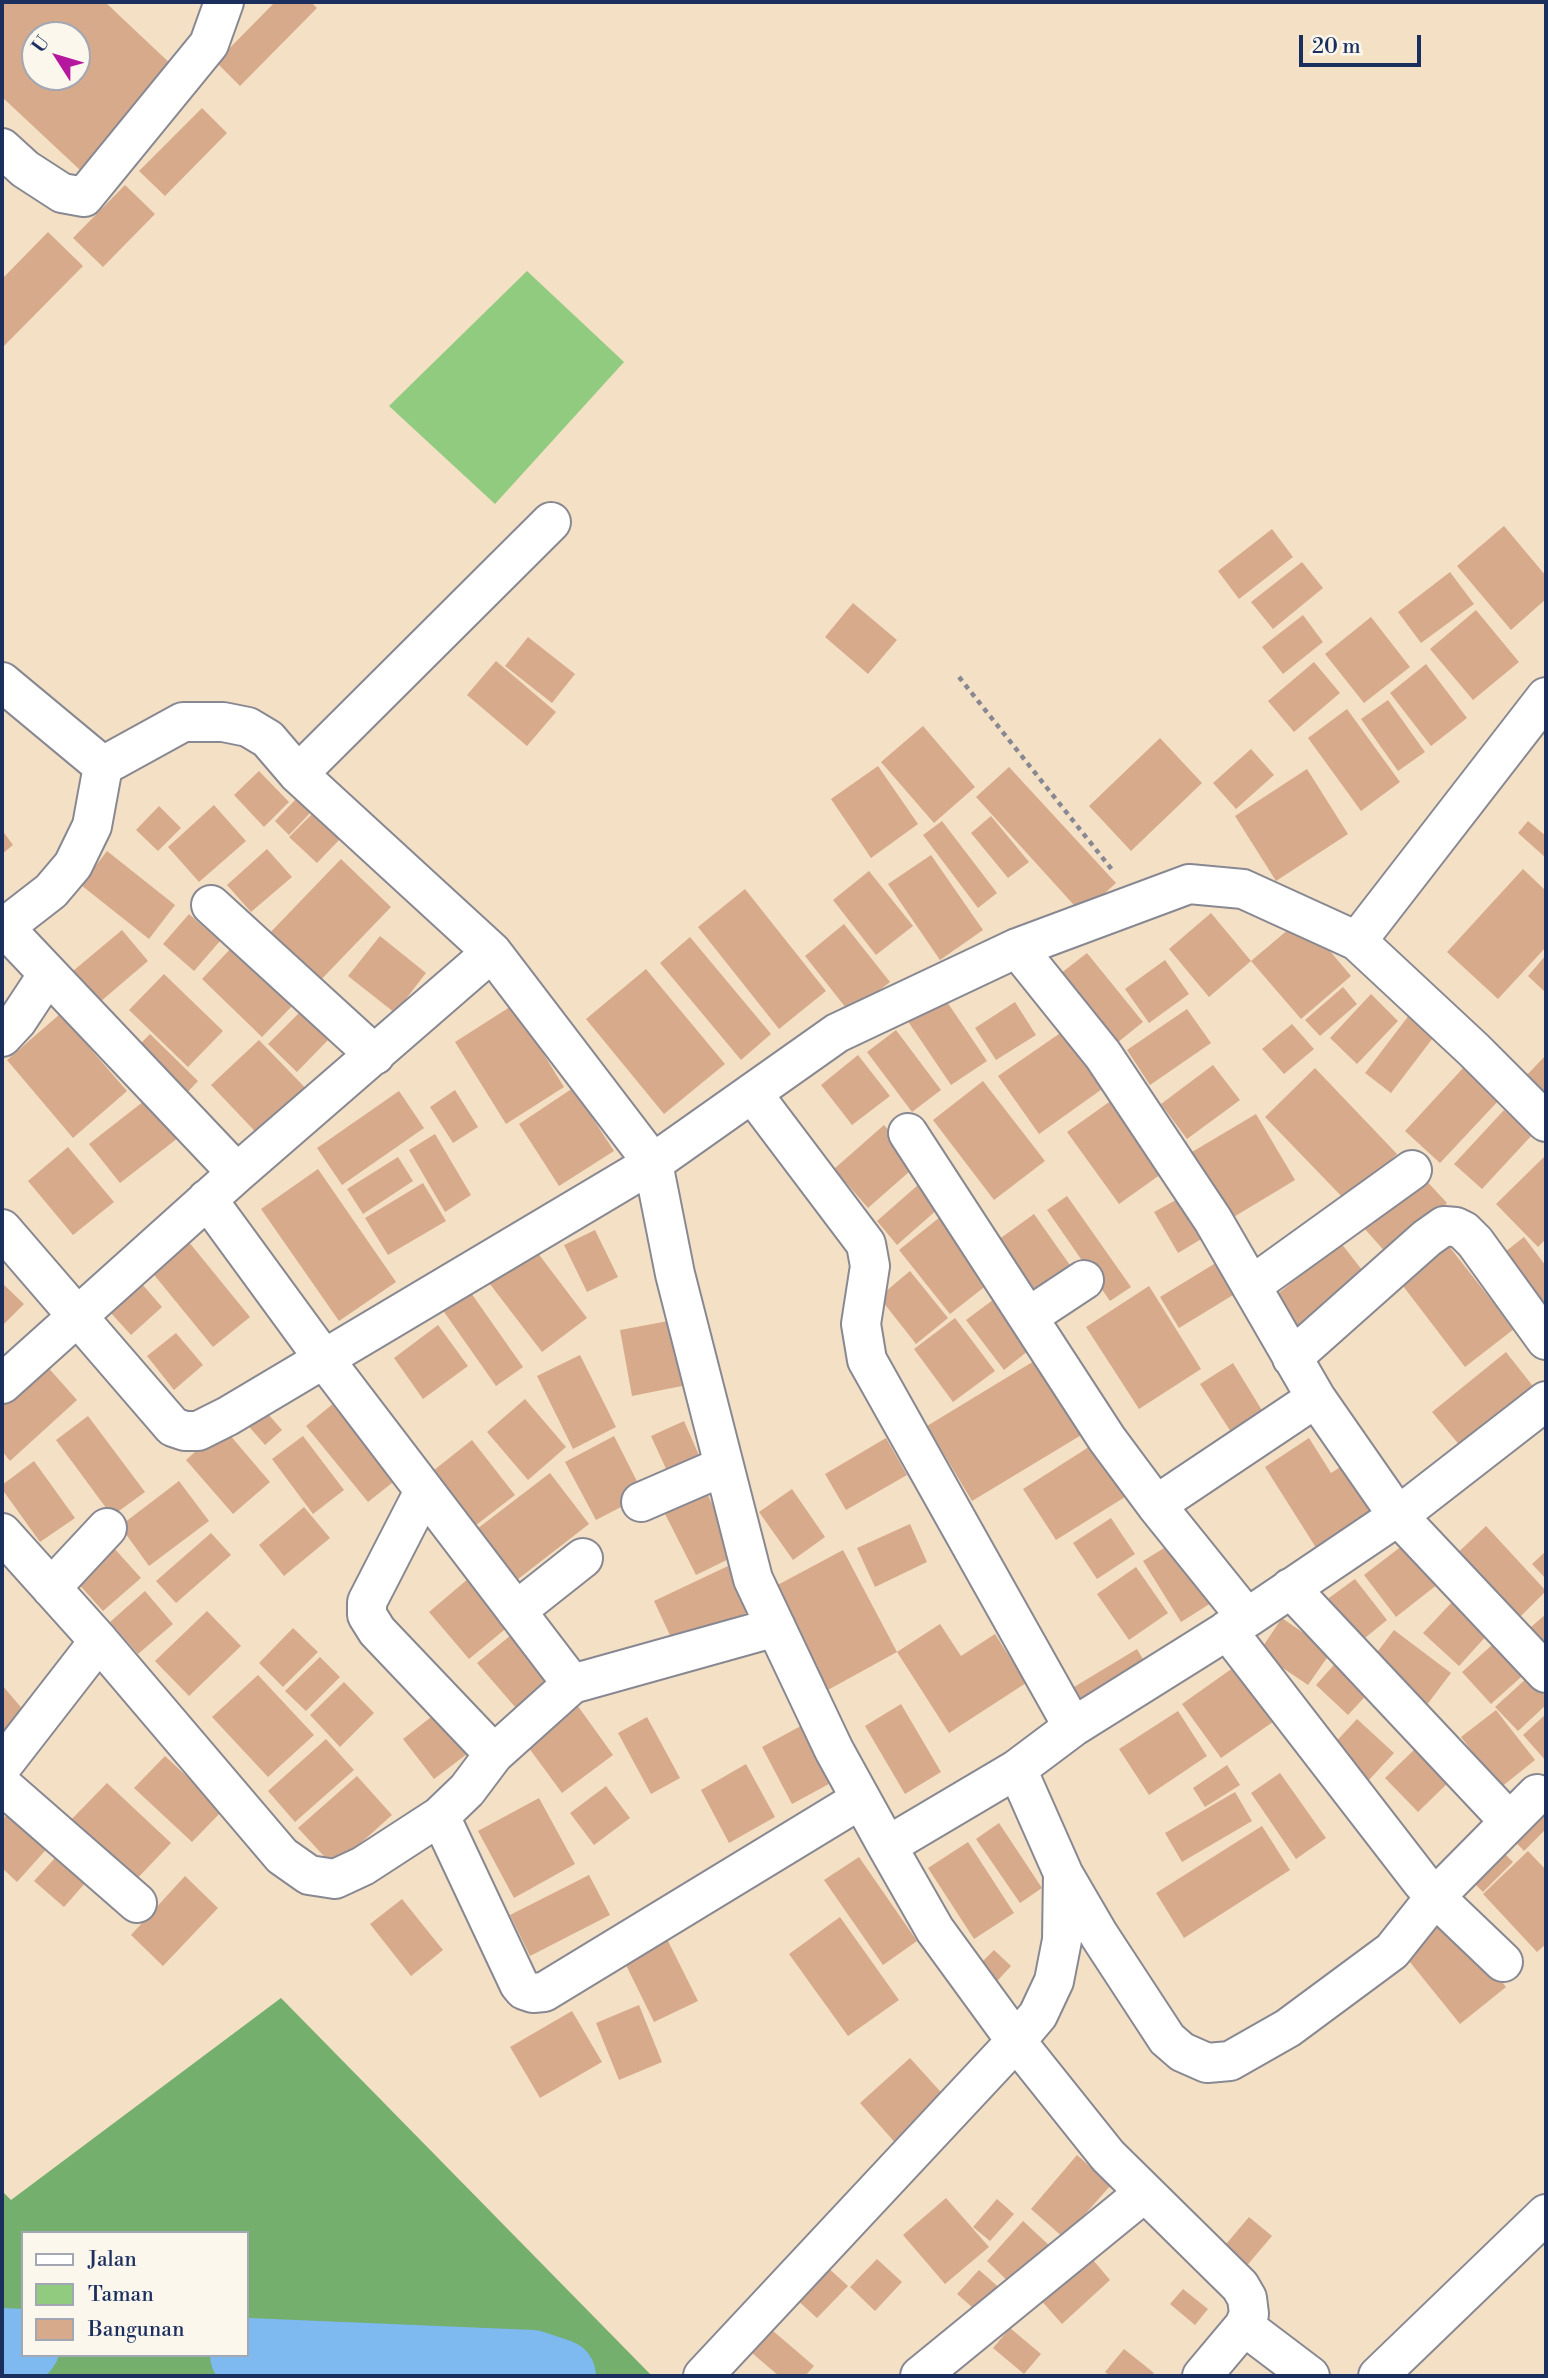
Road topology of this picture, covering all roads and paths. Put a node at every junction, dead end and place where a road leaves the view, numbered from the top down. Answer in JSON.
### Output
{"nodes":[{"id":1,"x":224,"y":2,"type":"edge"},
{"id":2,"x":2,"y":148,"type":"edge"},
{"id":3,"x":551,"y":522,"type":"dead end"},
{"id":4,"x":959,"y":677,"type":"dead end"},
{"id":5,"x":2,"y":682,"type":"edge"},
{"id":6,"x":1546,"y":697,"type":"edge"},
{"id":7,"x":103,"y":766,"type":"junction"},
{"id":8,"x":298,"y":774,"type":"junction"},
{"id":9,"x":1138,"y":902,"type":"junction"},
{"id":10,"x":211,"y":905,"type":"dead end"},
{"id":11,"x":2,"y":927,"type":"edge"},
{"id":12,"x":1357,"y":941,"type":"junction"},
{"id":13,"x":1017,"y":948,"type":"junction"},
{"id":14,"x":492,"y":952,"type":"junction"},
{"id":15,"x":48,"y":974,"type":"junction"},
{"id":16,"x":2,"y":1037,"type":"edge"},
{"id":17,"x":375,"y":1055,"type":"junction"},
{"id":18,"x":752,"y":1093,"type":"junction"},
{"id":19,"x":1546,"y":1122,"type":"edge"},
{"id":20,"x":908,"y":1133,"type":"dead end"},
{"id":21,"x":653,"y":1163,"type":"junction"},
{"id":22,"x":1412,"y":1170,"type":"dead end"},
{"id":23,"x":237,"y":1173,"type":"junction"},
{"id":24,"x":208,"y":1199,"type":"junction"},
{"id":25,"x":2,"y":1229,"type":"edge"},
{"id":26,"x":1084,"y":1280,"type":"dead end"},
{"id":27,"x":1251,"y":1286,"type":"junction"},
{"id":28,"x":79,"y":1315,"type":"junction"},
{"id":29,"x":1028,"y":1317,"type":"junction"},
{"id":30,"x":1546,"y":1340,"type":"edge"},
{"id":31,"x":1292,"y":1358,"type":"junction"},
{"id":32,"x":324,"y":1359,"type":"junction"},
{"id":33,"x":2,"y":1384,"type":"edge"},
{"id":34,"x":1316,"y":1398,"type":"junction"},
{"id":35,"x":1546,"y":1401,"type":"edge"},
{"id":36,"x":724,"y":1465,"type":"junction"},
{"id":37,"x":424,"y":1491,"type":"junction"},
{"id":38,"x":641,"y":1502,"type":"dead end"},
{"id":39,"x":1156,"y":1505,"type":"junction"},
{"id":40,"x":1398,"y":1516,"type":"junction"},
{"id":41,"x":107,"y":1528,"type":"dead end"},
{"id":42,"x":6,"y":1547,"type":"edge"},
{"id":43,"x":583,"y":1558,"type":"dead end"},
{"id":44,"x":51,"y":1588,"type":"junction"},
{"id":45,"x":1290,"y":1588,"type":"junction"},
{"id":46,"x":516,"y":1611,"type":"junction"},
{"id":47,"x":1237,"y":1624,"type":"junction"},
{"id":48,"x":776,"y":1627,"type":"junction"},
{"id":49,"x":99,"y":1641,"type":"junction"},
{"id":50,"x":1546,"y":1673,"type":"edge"},
{"id":51,"x":572,"y":1684,"type":"junction"},
{"id":52,"x":1073,"y":1727,"type":"junction"},
{"id":53,"x":494,"y":1754,"type":"junction"},
{"id":54,"x":2,"y":1766,"type":"edge"},
{"id":55,"x":1017,"y":1769,"type":"junction"},
{"id":56,"x":2,"y":1785,"type":"edge"},
{"id":57,"x":1543,"y":1795,"type":"edge"},
{"id":58,"x":861,"y":1799,"type":"junction"},
{"id":59,"x":440,"y":1816,"type":"junction"},
{"id":60,"x":1509,"y":1821,"type":"junction"},
{"id":61,"x":887,"y":1846,"type":"junction"},
{"id":62,"x":1063,"y":1873,"type":"junction"},
{"id":63,"x":1435,"y":1897,"type":"junction"},
{"id":64,"x":137,"y":1903,"type":"dead end"},
{"id":65,"x":1503,"y":1962,"type":"dead end"},
{"id":66,"x":1016,"y":2041,"type":"junction"},
{"id":67,"x":1144,"y":2193,"type":"junction"},
{"id":68,"x":1546,"y":2214,"type":"edge"},
{"id":69,"x":1244,"y":2326,"type":"junction"},
{"id":70,"x":696,"y":2372,"type":"edge"},
{"id":71,"x":920,"y":2376,"type":"edge"},
{"id":72,"x":1202,"y":2376,"type":"edge"},
{"id":73,"x":1310,"y":2376,"type":"edge"},
{"id":74,"x":1378,"y":2376,"type":"edge"}],
"edges":[{"from":1,"to":2,"type":"street"},
{"from":3,"to":8,"type":"street"},
{"from":4,"to":9,"type":"path"},
{"from":5,"to":7,"type":"street"},
{"from":6,"to":12,"type":"street"},
{"from":7,"to":8,"type":"street"},
{"from":7,"to":11,"type":"street"},
{"from":8,"to":14,"type":"street"},
{"from":9,"to":12,"type":"street"},
{"from":9,"to":13,"type":"street"},
{"from":10,"to":17,"type":"street"},
{"from":11,"to":15,"type":"street"},
{"from":12,"to":19,"type":"street"},
{"from":13,"to":18,"type":"street"},
{"from":13,"to":27,"type":"street"},
{"from":14,"to":17,"type":"street"},
{"from":14,"to":21,"type":"street"},
{"from":15,"to":16,"type":"street"},
{"from":15,"to":23,"type":"street"},
{"from":17,"to":23,"type":"street"},
{"from":18,"to":21,"type":"street"},
{"from":18,"to":52,"type":"street"},
{"from":20,"to":29,"type":"street"},
{"from":21,"to":32,"type":"street"},
{"from":21,"to":36,"type":"street"},
{"from":22,"to":27,"type":"street"},
{"from":23,"to":24,"type":"street"},
{"from":24,"to":28,"type":"street"},
{"from":24,"to":32,"type":"street"},
{"from":25,"to":28,"type":"street"},
{"from":26,"to":29,"type":"street"},
{"from":27,"to":31,"type":"street"},
{"from":28,"to":32,"type":"street"},
{"from":28,"to":33,"type":"street"},
{"from":29,"to":39,"type":"street"},
{"from":30,"to":31,"type":"street"},
{"from":31,"to":34,"type":"street"},
{"from":32,"to":37,"type":"street"},
{"from":34,"to":39,"type":"street"},
{"from":34,"to":40,"type":"street"},
{"from":35,"to":40,"type":"street"},
{"from":36,"to":38,"type":"street"},
{"from":36,"to":48,"type":"street"},
{"from":37,"to":46,"type":"street"},
{"from":37,"to":53,"type":"street"},
{"from":39,"to":47,"type":"street"},
{"from":40,"to":45,"type":"street"},
{"from":40,"to":50,"type":"street"},
{"from":41,"to":44,"type":"street"},
{"from":42,"to":44,"type":"street"},
{"from":43,"to":46,"type":"street"},
{"from":44,"to":49,"type":"street"},
{"from":45,"to":47,"type":"street"},
{"from":45,"to":60,"type":"street"},
{"from":46,"to":51,"type":"street"},
{"from":47,"to":52,"type":"street"},
{"from":47,"to":63,"type":"street"},
{"from":48,"to":51,"type":"street"},
{"from":48,"to":58,"type":"street"},
{"from":49,"to":54,"type":"street"},
{"from":49,"to":59,"type":"street"},
{"from":51,"to":53,"type":"street"},
{"from":52,"to":55,"type":"street"},
{"from":53,"to":59,"type":"street"},
{"from":55,"to":61,"type":"street"},
{"from":55,"to":62,"type":"street"},
{"from":56,"to":64,"type":"street"},
{"from":57,"to":60,"type":"street"},
{"from":58,"to":59,"type":"street"},
{"from":58,"to":61,"type":"street"},
{"from":60,"to":63,"type":"street"},
{"from":61,"to":66,"type":"street"},
{"from":62,"to":63,"type":"street"},
{"from":62,"to":66,"type":"street"},
{"from":63,"to":65,"type":"street"},
{"from":66,"to":67,"type":"street"},
{"from":66,"to":70,"type":"street"},
{"from":67,"to":69,"type":"street"},
{"from":67,"to":71,"type":"street"},
{"from":68,"to":74,"type":"street"},
{"from":69,"to":72,"type":"street"},
{"from":69,"to":73,"type":"street"}]}
